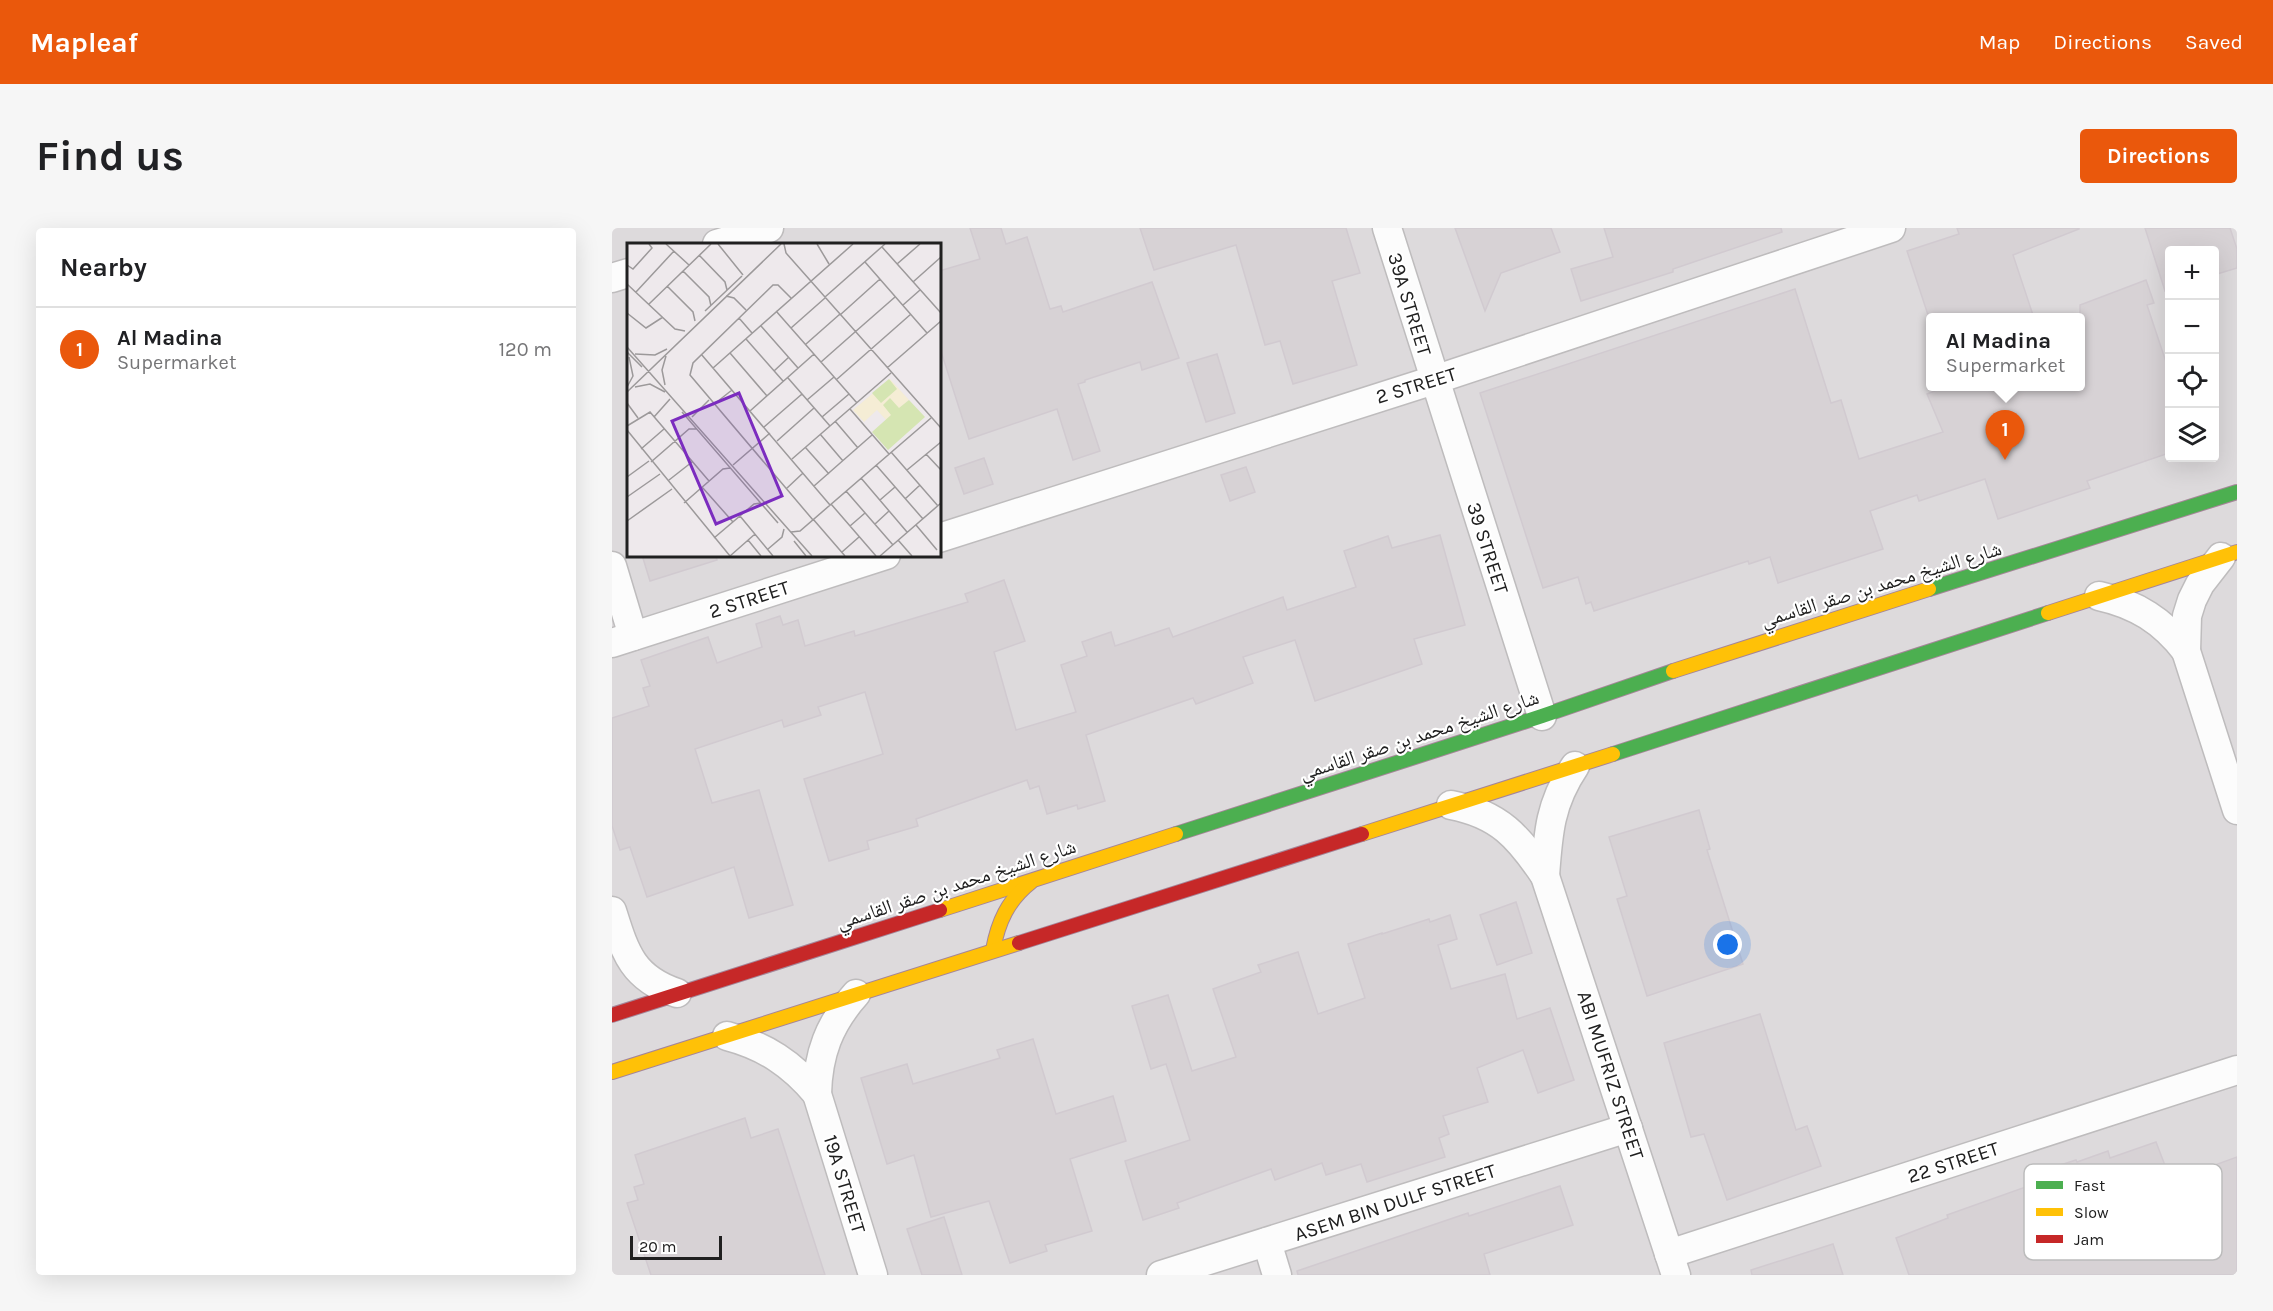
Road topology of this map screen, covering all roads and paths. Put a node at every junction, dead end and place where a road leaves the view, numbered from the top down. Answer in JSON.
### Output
{"nodes":[{"id":1,"x":769,"y":228,"type":"edge"},
{"id":2,"x":1387,"y":228,"type":"edge"},
{"id":3,"x":1891,"y":228,"type":"edge"},
{"id":4,"x":720,"y":243,"type":"edge"},
{"id":5,"x":627,"y":273,"type":"edge"},
{"id":6,"x":612,"y":278,"type":"edge"},
{"id":7,"x":1434,"y":380,"type":"junction"},
{"id":8,"x":2237,"y":492,"type":"edge"},
{"id":9,"x":940,"y":538,"type":"edge"},
{"id":10,"x":2229,"y":554,"type":"edge"},
{"id":11,"x":883,"y":556,"type":"edge"},
{"id":12,"x":612,"y":566,"type":"edge"},
{"id":13,"x":2099,"y":596,"type":"junction"},
{"id":14,"x":622,"y":640,"type":"edge"},
{"id":15,"x":2186,"y":651,"type":"junction"},
{"id":16,"x":1542,"y":716,"type":"junction"},
{"id":17,"x":1575,"y":766,"type":"junction"},
{"id":18,"x":1451,"y":805,"type":"junction"},
{"id":19,"x":2237,"y":810,"type":"edge"},
{"id":20,"x":1545,"y":876,"type":"junction"},
{"id":21,"x":1035,"y":879,"type":"junction"},
{"id":22,"x":612,"y":911,"type":"edge"},
{"id":23,"x":993,"y":950,"type":"junction"},
{"id":24,"x":677,"y":993,"type":"junction"},
{"id":25,"x":856,"y":993,"type":"junction"},
{"id":26,"x":612,"y":1015,"type":"edge"},
{"id":27,"x":727,"y":1036,"type":"junction"},
{"id":28,"x":2237,"y":1070,"type":"edge"},
{"id":29,"x":612,"y":1072,"type":"edge"},
{"id":30,"x":817,"y":1094,"type":"junction"},
{"id":31,"x":1628,"y":1128,"type":"junction"},
{"id":32,"x":1267,"y":1242,"type":"junction"},
{"id":33,"x":1673,"y":1265,"type":"edge"},
{"id":34,"x":873,"y":1275,"type":"edge"},
{"id":35,"x":1161,"y":1275,"type":"edge"},
{"id":36,"x":1277,"y":1275,"type":"edge"}],
"edges":[{"from":1,"to":4,"type":"street"},
{"from":2,"to":7,"type":"street","name":"39A STREET"},
{"from":3,"to":7,"type":"street","name":"2 STREET"},
{"from":5,"to":6,"type":"street"},
{"from":7,"to":9,"type":"street","name":"2 STREET"},
{"from":7,"to":16,"type":"street","name":"39 STREET"},
{"from":8,"to":16,"type":"main road","name":"شارع الشيخ محمد بن صقر القاسمي"},
{"from":10,"to":13,"type":"main road"},
{"from":10,"to":15,"type":"street"},
{"from":11,"to":14,"type":"street","name":"2 STREET"},
{"from":12,"to":14,"type":"street"},
{"from":13,"to":15,"type":"street"},
{"from":13,"to":17,"type":"main road"},
{"from":15,"to":19,"type":"street"},
{"from":16,"to":21,"type":"main road","name":"شارع الشيخ محمد بن صقر القاسمي"},
{"from":17,"to":18,"type":"main road"},
{"from":17,"to":20,"type":"street","name":"ABI MUFRIZ STREET"},
{"from":18,"to":20,"type":"street","name":"ABI MUFRIZ STREET"},
{"from":18,"to":23,"type":"main road"},
{"from":20,"to":31,"type":"street","name":"ABI MUFRIZ STREET"},
{"from":21,"to":23,"type":"main road"},
{"from":21,"to":24,"type":"main road","name":"شارع الشيخ محمد بن صقر القاسمي"},
{"from":22,"to":24,"type":"street"},
{"from":23,"to":25,"type":"main road"},
{"from":24,"to":26,"type":"main road","name":"شارع الشيخ محمد بن صقر القاسمي"},
{"from":25,"to":27,"type":"main road"},
{"from":25,"to":30,"type":"street","name":"19A STREET"},
{"from":27,"to":29,"type":"main road"},
{"from":27,"to":30,"type":"street","name":"19A STREET"},
{"from":28,"to":33,"type":"street","name":"22 STREET"},
{"from":30,"to":34,"type":"street","name":"19A STREET"},
{"from":31,"to":32,"type":"street","name":"ASEM BIN DULF STREET"},
{"from":31,"to":33,"type":"street","name":"ABI MUFRIZ STREET"},
{"from":32,"to":35,"type":"street","name":"ASEM BIN DULF STREET"},
{"from":32,"to":36,"type":"street"}]}
